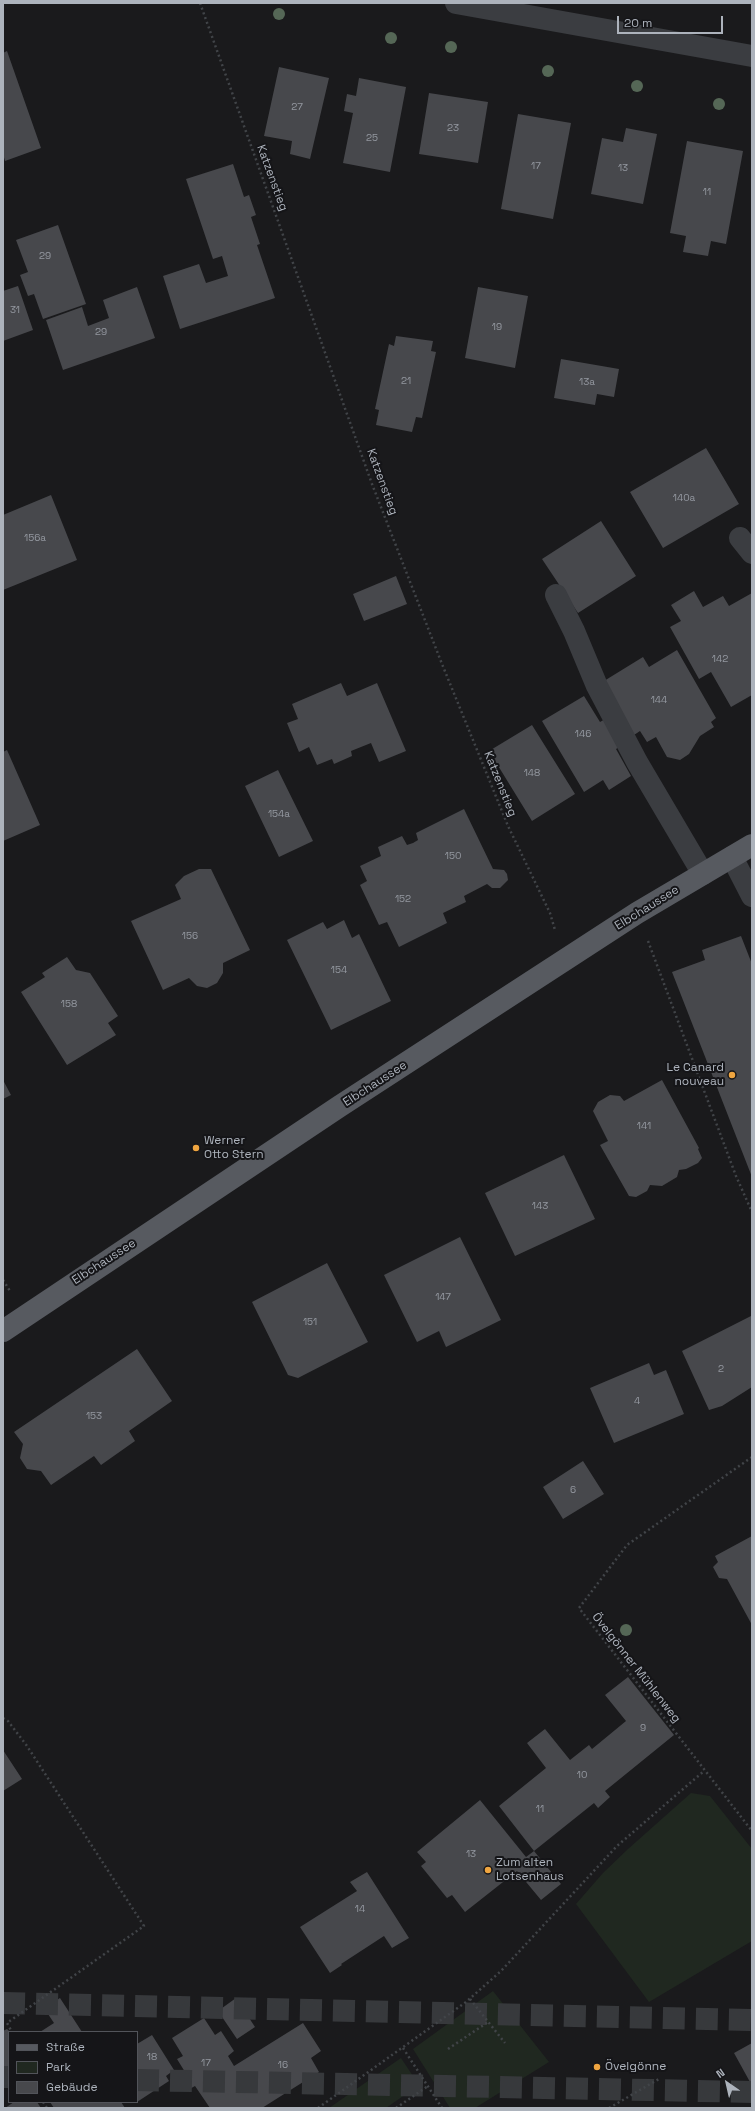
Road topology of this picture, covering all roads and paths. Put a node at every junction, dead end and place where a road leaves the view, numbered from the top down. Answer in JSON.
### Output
{"nodes":[{"id":1,"x":200,"y":3,"type":"edge"},
{"id":2,"x":456,"y":3,"type":"edge"},
{"id":3,"x":752,"y":56,"type":"edge"},
{"id":4,"x":556,"y":595,"type":"dead end"},
{"id":5,"x":752,"y":845,"type":"edge"},
{"id":6,"x":732,"y":856,"type":"junction"},
{"id":7,"x":703,"y":874,"type":"junction"},
{"id":8,"x":752,"y":896,"type":"edge"},
{"id":9,"x":637,"y":913,"type":"junction"},
{"id":10,"x":565,"y":961,"type":"junction"},
{"id":11,"x":752,"y":1212,"type":"edge"},
{"id":12,"x":3,"y":1331,"type":"edge"},
{"id":13,"x":752,"y":1457,"type":"edge"},
{"id":14,"x":3,"y":1718,"type":"edge"},
{"id":15,"x":704,"y":1771,"type":"junction"},
{"id":16,"x":752,"y":1831,"type":"edge"},
{"id":17,"x":470,"y":1999,"type":"junction"},
{"id":18,"x":488,"y":2022,"type":"junction"},
{"id":19,"x":11,"y":2031,"type":"edge"},
{"id":20,"x":506,"y":2043,"type":"dead end"},
{"id":21,"x":403,"y":2048,"type":"junction"},
{"id":22,"x":448,"y":2049,"type":"dead end"},
{"id":23,"x":659,"y":2080,"type":"dead end"},
{"id":24,"x":428,"y":2086,"type":"junction"},
{"id":25,"x":318,"y":2108,"type":"edge"},
{"id":26,"x":396,"y":2108,"type":"edge"},
{"id":27,"x":442,"y":2108,"type":"edge"},
{"id":28,"x":609,"y":2108,"type":"edge"}],
"edges":[{"from":1,"to":10,"type":"path","name":"Katzenstieg"},
{"from":2,"to":3,"type":"street"},
{"from":4,"to":7,"type":"street"},
{"from":5,"to":6,"type":"main road","name":"Elbchaussee"},
{"from":6,"to":7,"type":"main road","name":"Elbchaussee"},
{"from":6,"to":8,"type":"street"},
{"from":7,"to":9,"type":"main road","name":"Elbchaussee"},
{"from":9,"to":10,"type":"main road","name":"Elbchaussee"},
{"from":9,"to":11,"type":"path"},
{"from":10,"to":12,"type":"main road","name":"Elbchaussee"},
{"from":13,"to":15,"type":"path","name":"Övelgönner Mühlenweg"},
{"from":14,"to":19,"type":"path"},
{"from":15,"to":16,"type":"path"},
{"from":15,"to":17,"type":"path"},
{"from":17,"to":18,"type":"path"},
{"from":17,"to":21,"type":"path"},
{"from":18,"to":20,"type":"path"},
{"from":18,"to":22,"type":"path"},
{"from":21,"to":24,"type":"path"},
{"from":21,"to":25,"type":"path"},
{"from":23,"to":28,"type":"path"},
{"from":24,"to":26,"type":"path"},
{"from":24,"to":27,"type":"path"}]}
